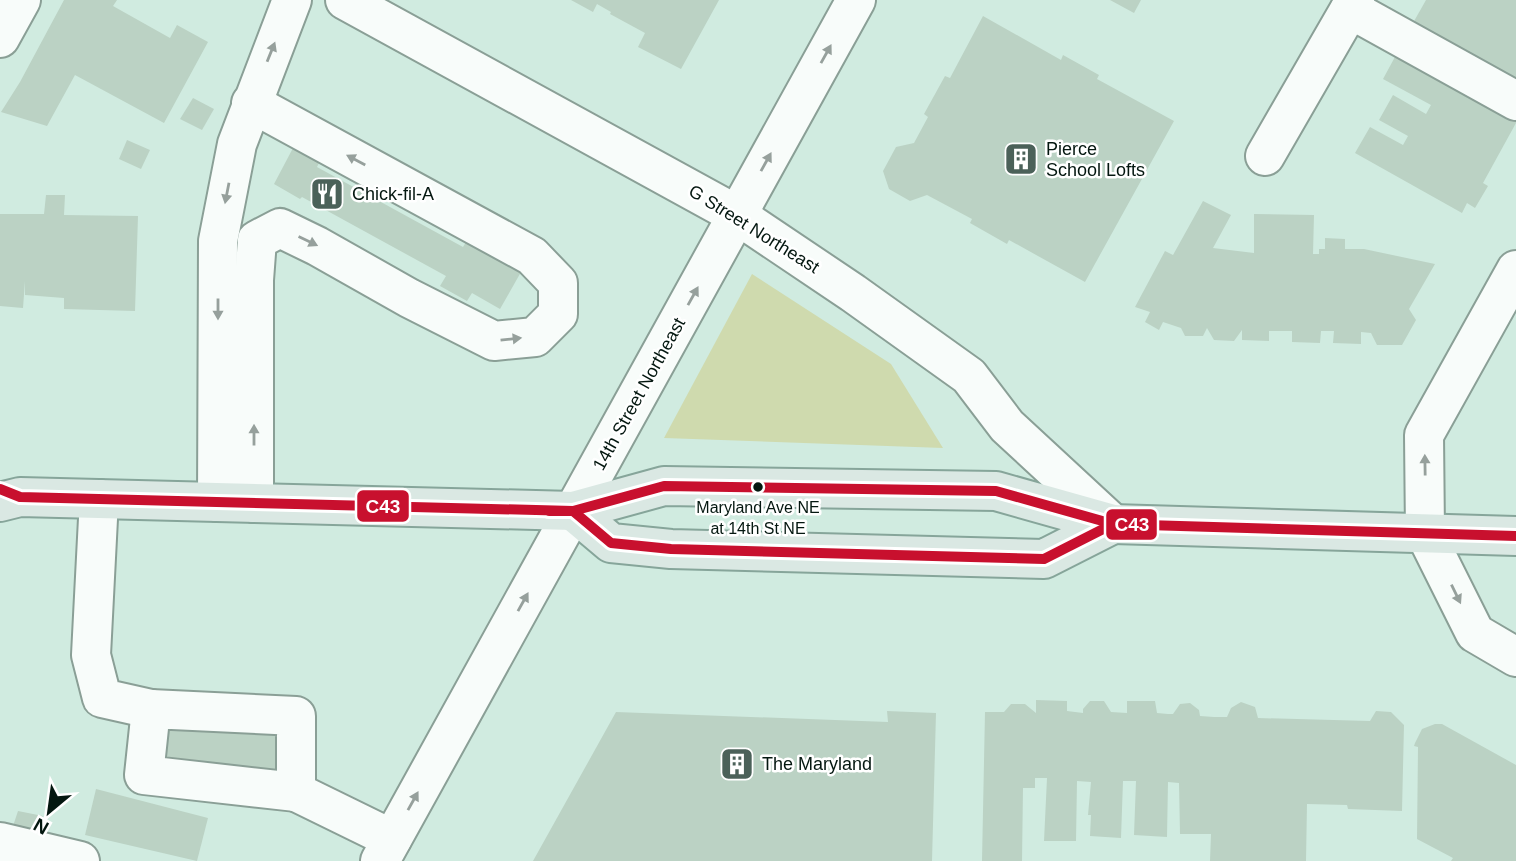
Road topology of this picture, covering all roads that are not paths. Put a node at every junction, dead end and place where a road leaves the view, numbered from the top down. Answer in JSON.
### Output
{"nodes":[{"id":1,"x":21,"y":0,"type":"edge"},
{"id":2,"x":292,"y":0,"type":"edge"},
{"id":3,"x":345,"y":0,"type":"edge"},
{"id":4,"x":856,"y":0,"type":"edge"},
{"id":5,"x":1353,"y":5,"type":"edge"},
{"id":6,"x":0,"y":38,"type":"edge"},
{"id":7,"x":1516,"y":101,"type":"edge"},
{"id":8,"x":251,"y":103,"type":"junction"},
{"id":9,"x":1265,"y":156,"type":"dead end"},
{"id":10,"x":737,"y":215,"type":"junction"},
{"id":11,"x":1516,"y":270,"type":"edge"},
{"id":12,"x":7,"y":496,"type":"edge"},
{"id":13,"x":100,"y":499,"type":"junction"},
{"id":14,"x":236,"y":503,"type":"junction"},
{"id":15,"x":573,"y":511,"type":"junction"},
{"id":16,"x":1114,"y":524,"type":"junction"},
{"id":17,"x":1425,"y":533,"type":"junction"},
{"id":18,"x":1516,"y":536,"type":"edge"},
{"id":19,"x":1516,"y":657,"type":"edge"},
{"id":20,"x":151,"y":709,"type":"junction"},
{"id":21,"x":296,"y":792,"type":"junction"},
{"id":22,"x":0,"y":842,"type":"edge"},
{"id":23,"x":386,"y":850,"type":"edge"},
{"id":24,"x":80,"y":861,"type":"edge"}],
"edges":[{"from":1,"to":6,"type":"street"},
{"from":8,"to":2,"type":"street","one_way":true},
{"from":3,"to":10,"type":"street","name":"G Street Northeast"},
{"from":10,"to":4,"type":"street","name":"14th Street Northeast","one_way":true},
{"from":5,"to":7,"type":"street"},
{"from":5,"to":9,"type":"street"},
{"from":8,"to":14,"type":"street","one_way":true},
{"from":14,"to":8,"type":"street","one_way":true},
{"from":15,"to":10,"type":"street","name":"14th Street Northeast","one_way":true},
{"from":10,"to":16,"type":"street","name":"G Street Northeast"},
{"from":17,"to":11,"type":"street","one_way":true},
{"from":12,"to":13,"type":"main road"},
{"from":13,"to":14,"type":"main road"},
{"from":13,"to":20,"type":"street"},
{"from":14,"to":15,"type":"main road"},
{"from":15,"to":16,"type":"main road"},
{"from":15,"to":16,"type":"main road"},
{"from":23,"to":15,"type":"street","name":"14th Street Northeast","one_way":true},
{"from":16,"to":17,"type":"main road"},
{"from":17,"to":18,"type":"main road"},
{"from":17,"to":19,"type":"street","one_way":true},
{"from":20,"to":21,"type":"street"},
{"from":20,"to":21,"type":"street"},
{"from":21,"to":23,"type":"street"},
{"from":22,"to":24,"type":"street"}]}
